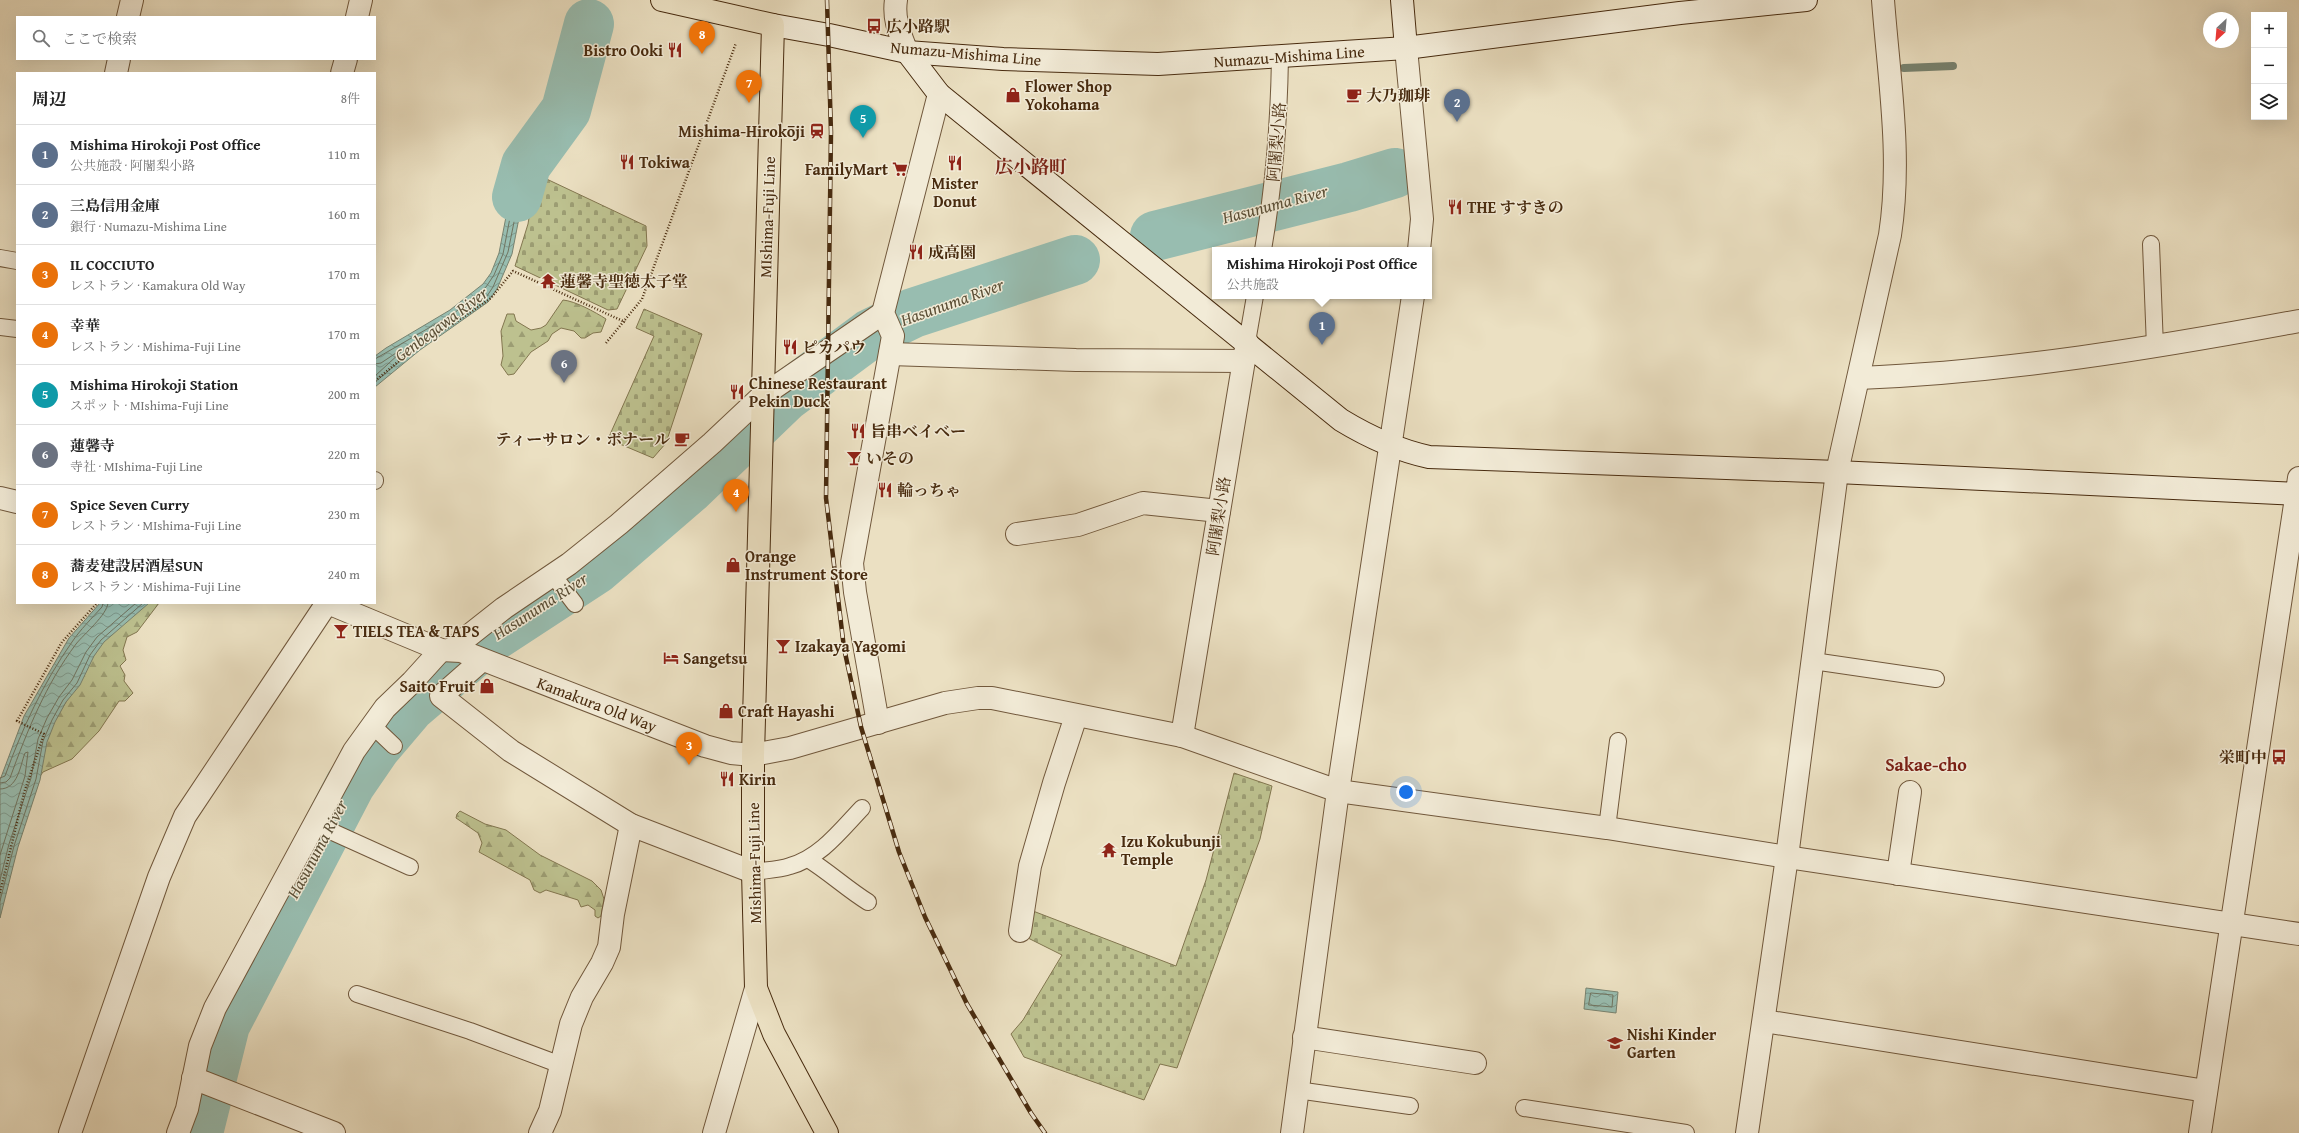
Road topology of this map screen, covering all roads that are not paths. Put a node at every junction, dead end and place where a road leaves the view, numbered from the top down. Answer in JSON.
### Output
{"nodes":[{"id":1,"x":132,"y":0,"type":"edge"},
{"id":2,"x":361,"y":0,"type":"edge"},
{"id":3,"x":662,"y":0,"type":"edge"},
{"id":4,"x":896,"y":0,"type":"edge"},
{"id":5,"x":1402,"y":0,"type":"edge"},
{"id":6,"x":1806,"y":0,"type":"edge"},
{"id":7,"x":1883,"y":0,"type":"edge"},
{"id":8,"x":128,"y":16,"type":"edge"},
{"id":9,"x":357,"y":16,"type":"edge"},
{"id":10,"x":772,"y":25,"type":"junction"},
{"id":11,"x":1406,"y":48,"type":"junction"},
{"id":12,"x":906,"y":52,"type":"junction"},
{"id":13,"x":1280,"y":57,"type":"junction"},
{"id":14,"x":119,"y":60,"type":"edge"},
{"id":15,"x":346,"y":60,"type":"edge"},
{"id":16,"x":116,"y":72,"type":"edge"},
{"id":17,"x":342,"y":72,"type":"edge"},
{"id":18,"x":939,"y":94,"type":"junction"},
{"id":19,"x":2151,"y":244,"type":"dead end"},
{"id":20,"x":1264,"y":247,"type":"edge"},
{"id":21,"x":1419,"y":247,"type":"edge"},
{"id":22,"x":0,"y":258,"type":"edge"},
{"id":23,"x":16,"y":261,"type":"edge"},
{"id":24,"x":1254,"y":299,"type":"edge"},
{"id":25,"x":1413,"y":299,"type":"edge"},
{"id":26,"x":2299,"y":321,"type":"edge"},
{"id":27,"x":0,"y":327,"type":"edge"},
{"id":28,"x":16,"y":329,"type":"edge"},
{"id":29,"x":888,"y":330,"type":"junction"},
{"id":30,"x":2155,"y":347,"type":"junction"},
{"id":31,"x":1245,"y":352,"type":"junction"},
{"id":32,"x":1859,"y":378,"type":"junction"},
{"id":33,"x":762,"y":402,"type":"junction"},
{"id":34,"x":761,"y":433,"type":"joint"},
{"id":35,"x":1392,"y":446,"type":"junction"},
{"id":36,"x":1837,"y":472,"type":"junction"},
{"id":37,"x":2298,"y":489,"type":"edge"},
{"id":38,"x":0,"y":498,"type":"edge"},
{"id":39,"x":16,"y":502,"type":"edge"},
{"id":40,"x":1219,"y":511,"type":"junction"},
{"id":41,"x":1017,"y":534,"type":"dead end"},
{"id":42,"x":556,"y":579,"type":"junction"},
{"id":43,"x":573,"y":603,"type":"dead end"},
{"id":44,"x":327,"y":604,"type":"edge"},
{"id":45,"x":331,"y":604,"type":"edge"},
{"id":46,"x":463,"y":654,"type":"junction"},
{"id":47,"x":1813,"y":661,"type":"junction"},
{"id":48,"x":1936,"y":679,"type":"dead end"},
{"id":49,"x":1076,"y":716,"type":"junction"},
{"id":50,"x":878,"y":723,"type":"junction"},
{"id":51,"x":375,"y":728,"type":"junction"},
{"id":52,"x":1182,"y":736,"type":"junction"},
{"id":53,"x":1618,"y":741,"type":"dead end"},
{"id":54,"x":392,"y":744,"type":"dead end"},
{"id":55,"x":753,"y":755,"type":"junction"},
{"id":56,"x":1338,"y":791,"type":"junction"},
{"id":57,"x":1910,"y":792,"type":"dead end"},
{"id":58,"x":862,"y":808,"type":"dead end"},
{"id":59,"x":631,"y":826,"type":"junction"},
{"id":60,"x":324,"y":828,"type":"junction"},
{"id":61,"x":1606,"y":828,"type":"junction"},
{"id":62,"x":1787,"y":857,"type":"junction"},
{"id":63,"x":808,"y":859,"type":"junction"},
{"id":64,"x":410,"y":867,"type":"dead end"},
{"id":65,"x":753,"y":872,"type":"junction"},
{"id":66,"x":1898,"y":874,"type":"junction"},
{"id":67,"x":868,"y":902,"type":"dead end"},
{"id":68,"x":2230,"y":923,"type":"junction"},
{"id":69,"x":1020,"y":931,"type":"dead end"},
{"id":70,"x":2299,"y":934,"type":"edge"},
{"id":71,"x":756,"y":988,"type":"junction"},
{"id":72,"x":357,"y":994,"type":"dead end"},
{"id":73,"x":1764,"y":1021,"type":"junction"},
{"id":74,"x":1304,"y":1037,"type":"junction"},
{"id":75,"x":1475,"y":1063,"type":"dead end"},
{"id":76,"x":561,"y":1065,"type":"junction"},
{"id":77,"x":204,"y":1082,"type":"junction"},
{"id":78,"x":1297,"y":1090,"type":"junction"},
{"id":79,"x":2206,"y":1091,"type":"junction"},
{"id":80,"x":1410,"y":1106,"type":"dead end"},
{"id":81,"x":1524,"y":1108,"type":"dead end"},
{"id":82,"x":70,"y":1133,"type":"edge"},
{"id":83,"x":178,"y":1133,"type":"edge"},
{"id":84,"x":334,"y":1133,"type":"edge"},
{"id":85,"x":540,"y":1133,"type":"edge"},
{"id":86,"x":714,"y":1133,"type":"edge"},
{"id":87,"x":827,"y":1133,"type":"edge"},
{"id":88,"x":1292,"y":1133,"type":"edge"},
{"id":89,"x":1686,"y":1133,"type":"edge"},
{"id":90,"x":1747,"y":1133,"type":"edge"},
{"id":91,"x":2200,"y":1133,"type":"edge"}],
"edges":[{"from":1,"to":8,"type":"street"},
{"from":2,"to":9,"type":"street"},
{"from":3,"to":10,"type":"main road"},
{"from":4,"to":12,"type":"street"},
{"from":5,"to":11,"type":"street"},
{"from":6,"to":11,"type":"street","name":"Numazu-Mishima Line"},
{"from":7,"to":32,"type":"street"},
{"from":10,"to":12,"type":"street","name":"Numazu-Mishima Line"},
{"from":10,"to":33,"type":"main road","name":"MIshima-Fuji Line"},
{"from":11,"to":13,"type":"street","name":"Numazu-Mishima Line"},
{"from":11,"to":21,"type":"street"},
{"from":12,"to":13,"type":"street","name":"Numazu-Mishima Line"},
{"from":12,"to":18,"type":"street"},
{"from":13,"to":20,"type":"lane","name":"阿闍梨小路"},
{"from":14,"to":16,"type":"street"},
{"from":15,"to":17,"type":"street"},
{"from":18,"to":29,"type":"street"},
{"from":18,"to":31,"type":"street"},
{"from":19,"to":30,"type":"lane"},
{"from":22,"to":23,"type":"lane"},
{"from":24,"to":31,"type":"lane","name":"阿闍梨小路"},
{"from":25,"to":35,"type":"street"},
{"from":26,"to":30,"type":"street"},
{"from":27,"to":28,"type":"lane"},
{"from":29,"to":31,"type":"street"},
{"from":29,"to":33,"type":"street"},
{"from":29,"to":50,"type":"street"},
{"from":30,"to":32,"type":"street"},
{"from":31,"to":35,"type":"street"},
{"from":31,"to":40,"type":"street","name":"阿闍梨小路"},
{"from":32,"to":36,"type":"street"},
{"from":33,"to":34,"type":"main road","name":"MIshima-Fuji Line"},
{"from":33,"to":42,"type":"street"},
{"from":34,"to":55,"type":"main road","name":"Mishima-Fuji Line"},
{"from":35,"to":36,"type":"street"},
{"from":35,"to":56,"type":"street"},
{"from":36,"to":37,"type":"street"},
{"from":36,"to":47,"type":"street"},
{"from":37,"to":68,"type":"street"},
{"from":38,"to":39,"type":"street"},
{"from":40,"to":41,"type":"street"},
{"from":40,"to":52,"type":"street","name":"阿闍梨小路"},
{"from":42,"to":43,"type":"lane"},
{"from":42,"to":46,"type":"street"},
{"from":44,"to":82,"type":"street"},
{"from":45,"to":46,"type":"street","name":"Kamakura Old Way"},
{"from":46,"to":51,"type":"street"},
{"from":46,"to":55,"type":"street","name":"Kamakura Old Way"},
{"from":46,"to":59,"type":"street"},
{"from":47,"to":48,"type":"lane"},
{"from":47,"to":62,"type":"street"},
{"from":49,"to":50,"type":"street","name":"Kamakura Old Way"},
{"from":49,"to":52,"type":"street","name":"Kamakura Old Way"},
{"from":49,"to":69,"type":"street"},
{"from":50,"to":55,"type":"street","name":"Kamakura Old Way"},
{"from":51,"to":54,"type":"lane"},
{"from":51,"to":60,"type":"street"},
{"from":52,"to":56,"type":"street","name":"Kamakura Old Way"},
{"from":53,"to":61,"type":"lane"},
{"from":55,"to":65,"type":"main road","name":"Mishima-Fuji Line"},
{"from":56,"to":61,"type":"street","name":"Kamakura Old Way"},
{"from":56,"to":74,"type":"street"},
{"from":57,"to":66,"type":"street"},
{"from":58,"to":63,"type":"lane"},
{"from":59,"to":65,"type":"street"},
{"from":59,"to":76,"type":"street"},
{"from":60,"to":64,"type":"lane"},
{"from":60,"to":77,"type":"street"},
{"from":61,"to":62,"type":"street","name":"Kamakura Old Way"},
{"from":62,"to":66,"type":"street","name":"Kamakura Old Way"},
{"from":62,"to":73,"type":"street"},
{"from":63,"to":65,"type":"lane"},
{"from":63,"to":67,"type":"lane"},
{"from":65,"to":71,"type":"main road","name":"Mishima-Fuji Line"},
{"from":66,"to":68,"type":"street","name":"Kamakura Old Way"},
{"from":68,"to":70,"type":"street","name":"Kamakura Old Way"},
{"from":68,"to":79,"type":"street"},
{"from":71,"to":86,"type":"street"},
{"from":71,"to":87,"type":"main road","name":"Mishima-Fuji Line"},
{"from":72,"to":76,"type":"lane"},
{"from":73,"to":79,"type":"street"},
{"from":73,"to":90,"type":"street"},
{"from":74,"to":75,"type":"street"},
{"from":74,"to":78,"type":"street"},
{"from":76,"to":85,"type":"street"},
{"from":77,"to":83,"type":"street"},
{"from":77,"to":84,"type":"street"},
{"from":78,"to":80,"type":"lane"},
{"from":78,"to":88,"type":"street"},
{"from":79,"to":91,"type":"street"},
{"from":81,"to":89,"type":"lane"}]}
